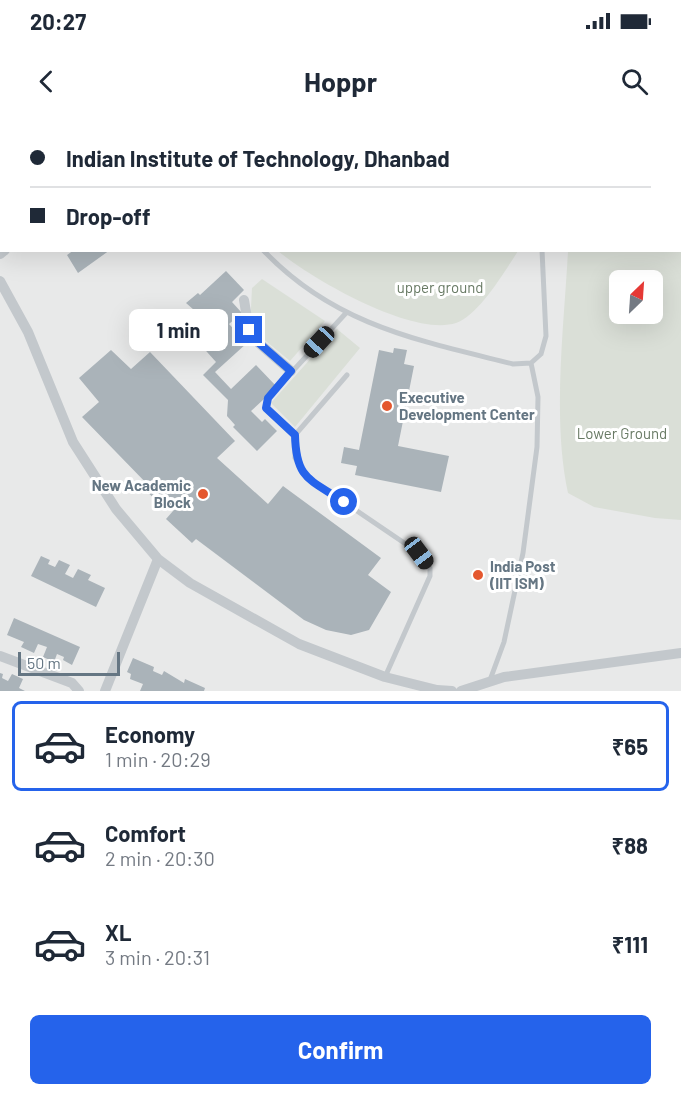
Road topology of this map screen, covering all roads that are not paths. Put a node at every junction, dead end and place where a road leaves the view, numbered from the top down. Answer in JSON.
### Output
{"nodes":[{"id":1,"x":265,"y":252,"type":"edge"},
{"id":2,"x":542,"y":252,"type":"edge"},
{"id":3,"x":0,"y":281,"type":"edge"},
{"id":4,"x":244,"y":300,"type":"dead end"},
{"id":5,"x":346,"y":313,"type":"junction"},
{"id":6,"x":531,"y":363,"type":"junction"},
{"id":7,"x":291,"y":371,"type":"junction"},
{"id":8,"x":347,"y":375,"type":"dead end"},
{"id":9,"x":295,"y":435,"type":"junction"},
{"id":10,"x":158,"y":559,"type":"junction"},
{"id":11,"x":681,"y":653,"type":"edge"},
{"id":12,"x":0,"y":656,"type":"edge"},
{"id":13,"x":385,"y":677,"type":"junction"},
{"id":14,"x":490,"y":682,"type":"junction"},
{"id":15,"x":468,"y":690,"type":"edge"},
{"id":16,"x":79,"y":691,"type":"edge"},
{"id":17,"x":105,"y":691,"type":"edge"},
{"id":18,"x":452,"y":691,"type":"edge"}],
"edges":[{"from":1,"to":5,"type":"lane"},
{"from":2,"to":6,"type":"lane"},
{"from":3,"to":10,"type":"street"},
{"from":4,"to":7,"type":"street"},
{"from":5,"to":6,"type":"lane"},
{"from":5,"to":7,"type":"lane"},
{"from":6,"to":14,"type":"lane"},
{"from":7,"to":9,"type":"lane"},
{"from":8,"to":9,"type":"lane"},
{"from":9,"to":13,"type":"lane"},
{"from":10,"to":13,"type":"street"},
{"from":10,"to":17,"type":"street"},
{"from":11,"to":14,"type":"street"},
{"from":12,"to":16,"type":"street"},
{"from":13,"to":18,"type":"street"},
{"from":14,"to":15,"type":"street"}]}
